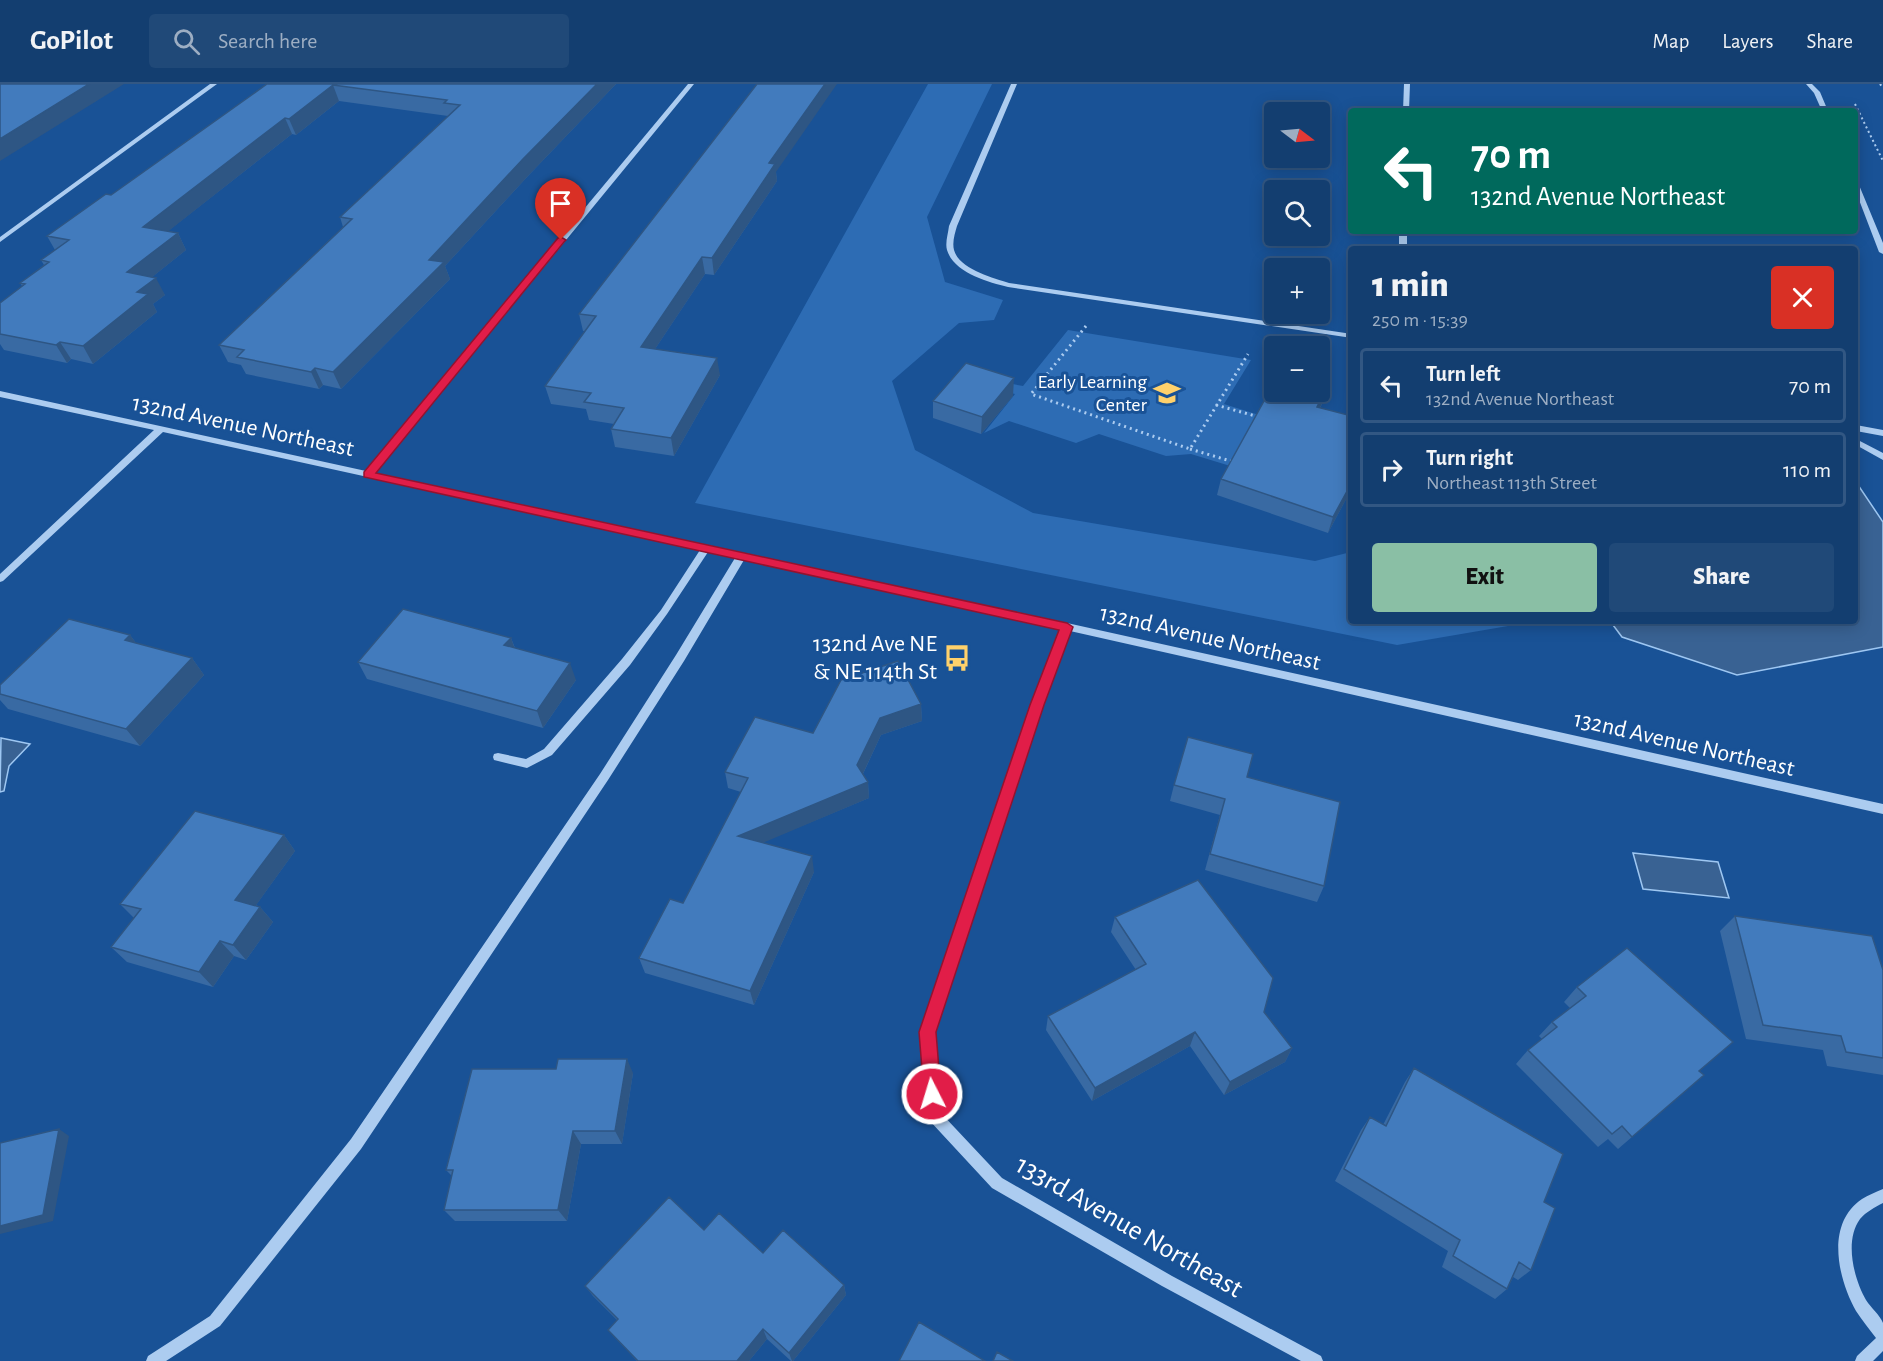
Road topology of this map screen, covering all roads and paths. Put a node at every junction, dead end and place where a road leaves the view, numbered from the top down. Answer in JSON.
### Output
{"nodes":[{"id":1,"x":214,"y":84,"type":"edge"},
{"id":2,"x":691,"y":84,"type":"edge"},
{"id":3,"x":1014,"y":84,"type":"edge"},
{"id":4,"x":1407,"y":84,"type":"edge"},
{"id":5,"x":1809,"y":84,"type":"edge"},
{"id":6,"x":1880,"y":84,"type":"edge"},
{"id":7,"x":1883,"y":88,"type":"edge"},
{"id":8,"x":1851,"y":95,"type":"dead end"},
{"id":9,"x":1406,"y":108,"type":"edge"},
{"id":10,"x":1824,"y":108,"type":"edge"},
{"id":11,"x":1857,"y":108,"type":"edge"},
{"id":12,"x":1858,"y":109,"type":"edge"},
{"id":13,"x":1877,"y":148,"type":"junction"},
{"id":14,"x":1883,"y":149,"type":"edge"},
{"id":15,"x":1883,"y":161,"type":"edge"},
{"id":16,"x":1858,"y":190,"type":"edge"},
{"id":17,"x":0,"y":240,"type":"edge"},
{"id":18,"x":1883,"y":252,"type":"edge"},
{"id":19,"x":1087,"y":326,"type":"dead end"},
{"id":20,"x":1348,"y":335,"type":"edge"},
{"id":21,"x":1248,"y":354,"type":"dead end"},
{"id":22,"x":0,"y":394,"type":"edge"},
{"id":23,"x":1216,"y":405,"type":"junction"},
{"id":24,"x":1267,"y":420,"type":"edge"},
{"id":25,"x":1858,"y":428,"type":"edge"},
{"id":26,"x":160,"y":430,"type":"junction"},
{"id":27,"x":1883,"y":433,"type":"edge"},
{"id":28,"x":1858,"y":443,"type":"edge"},
{"id":29,"x":1190,"y":449,"type":"junction"},
{"id":30,"x":1883,"y":458,"type":"edge"},
{"id":31,"x":1240,"y":464,"type":"edge"},
{"id":32,"x":368,"y":475,"type":"junction"},
{"id":33,"x":706,"y":548,"type":"junction"},
{"id":34,"x":741,"y":556,"type":"junction"},
{"id":35,"x":0,"y":579,"type":"edge"},
{"id":36,"x":1067,"y":627,"type":"junction"},
{"id":37,"x":498,"y":757,"type":"dead end"},
{"id":38,"x":1883,"y":809,"type":"edge"},
{"id":39,"x":1883,"y":1196,"type":"edge"},
{"id":40,"x":1883,"y":1335,"type":"edge"},
{"id":41,"x":1883,"y":1341,"type":"edge"},
{"id":42,"x":153,"y":1361,"type":"edge"},
{"id":43,"x":1316,"y":1361,"type":"edge"},
{"id":44,"x":1862,"y":1361,"type":"edge"}],
"edges":[{"from":1,"to":17,"type":"street"},
{"from":2,"to":32,"type":"street"},
{"from":3,"to":20,"type":"street"},
{"from":4,"to":9,"type":"street"},
{"from":5,"to":10,"type":"street"},
{"from":6,"to":7,"type":"path"},
{"from":8,"to":11,"type":"path"},
{"from":12,"to":13,"type":"path"},
{"from":13,"to":14,"type":"path"},
{"from":13,"to":15,"type":"path"},
{"from":16,"to":18,"type":"street"},
{"from":19,"to":29,"type":"path"},
{"from":21,"to":23,"type":"path"},
{"from":22,"to":26,"type":"street","name":"132nd Avenue Northeast"},
{"from":23,"to":24,"type":"path"},
{"from":23,"to":29,"type":"path"},
{"from":25,"to":27,"type":"street"},
{"from":26,"to":32,"type":"street","name":"132nd Avenue Northeast"},
{"from":26,"to":35,"type":"street"},
{"from":28,"to":30,"type":"street"},
{"from":29,"to":31,"type":"path"},
{"from":32,"to":33,"type":"street","name":"132nd Avenue Northeast"},
{"from":33,"to":34,"type":"street","name":"132nd Avenue Northeast"},
{"from":33,"to":37,"type":"street"},
{"from":34,"to":36,"type":"street","name":"132nd Avenue Northeast"},
{"from":34,"to":42,"type":"street"},
{"from":36,"to":38,"type":"street","name":"132nd Avenue Northeast"},
{"from":36,"to":43,"type":"street","name":"133rd Avenue Northeast"},
{"from":39,"to":40,"type":"street"},
{"from":41,"to":44,"type":"street"}]}
